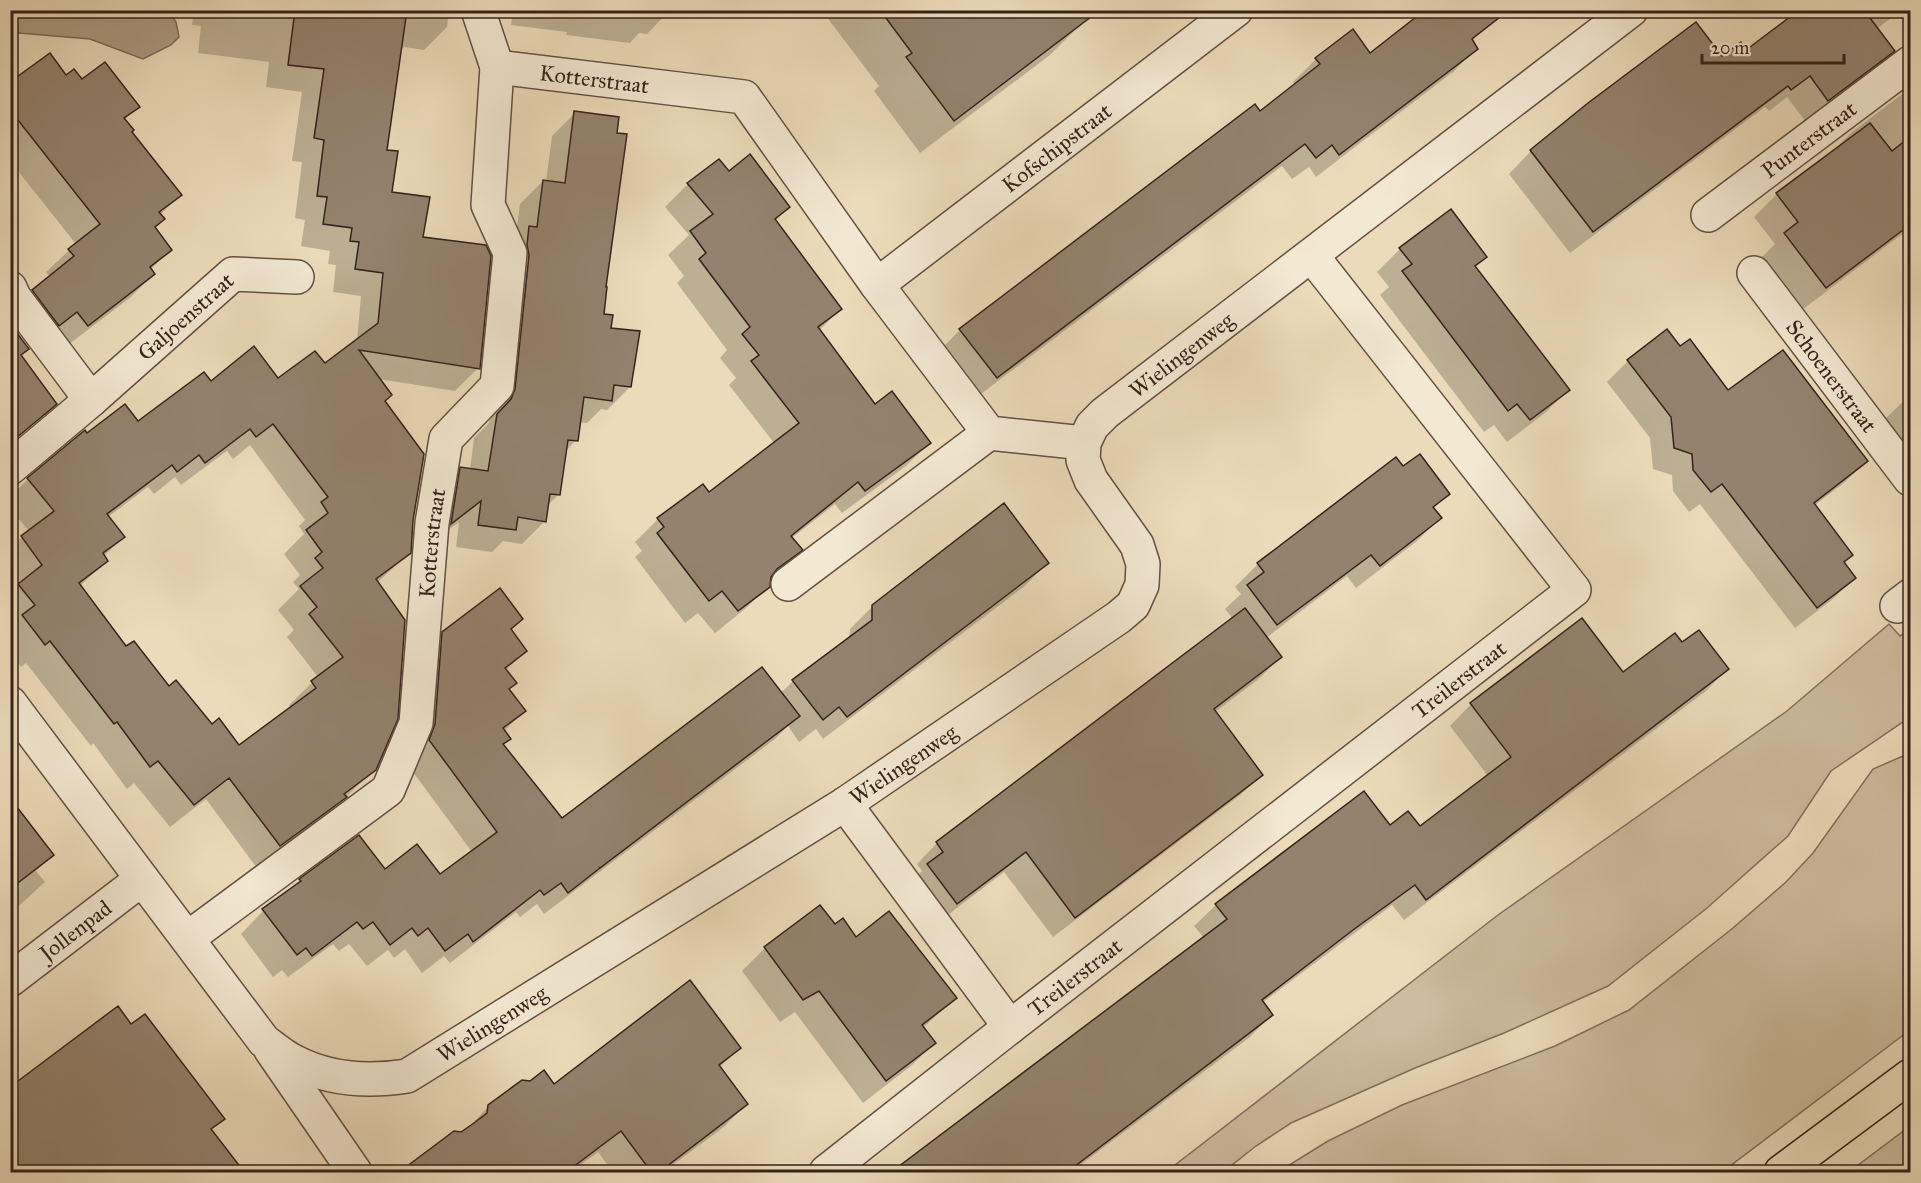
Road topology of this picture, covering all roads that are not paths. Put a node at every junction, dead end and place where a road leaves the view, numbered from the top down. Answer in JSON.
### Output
{"nodes":[{"id":1,"x":478,"y":10,"type":"edge"},
{"id":2,"x":1236,"y":10,"type":"edge"},
{"id":3,"x":1631,"y":10,"type":"edge"},
{"id":4,"x":1911,"y":63,"type":"edge"},
{"id":5,"x":497,"y":67,"type":"junction"},
{"id":6,"x":1708,"y":215,"type":"dead end"},
{"id":7,"x":1312,"y":256,"type":"junction"},
{"id":8,"x":1754,"y":273,"type":"dead end"},
{"id":9,"x":297,"y":277,"type":"dead end"},
{"id":10,"x":877,"y":285,"type":"junction"},
{"id":11,"x":10,"y":288,"type":"edge"},
{"id":12,"x":91,"y":400,"type":"junction"},
{"id":13,"x":989,"y":433,"type":"junction"},
{"id":14,"x":1084,"y":443,"type":"junction"},
{"id":15,"x":10,"y":468,"type":"edge"},
{"id":16,"x":1911,"y":479,"type":"edge"},
{"id":17,"x":788,"y":584,"type":"dead end"},
{"id":18,"x":10,"y":703,"type":"edge"},
{"id":19,"x":845,"y":804,"type":"junction"},
{"id":20,"x":142,"y":879,"type":"junction"},
{"id":21,"x":188,"y":938,"type":"junction"},
{"id":22,"x":10,"y":980,"type":"edge"},
{"id":23,"x":1010,"y":1027,"type":"junction"},
{"id":24,"x":264,"y":1041,"type":"junction"},
{"id":25,"x":1911,"y":1076,"type":"edge"},
{"id":26,"x":354,"y":1173,"type":"edge"},
{"id":27,"x":826,"y":1173,"type":"edge"},
{"id":28,"x":1780,"y":1173,"type":"edge"}],
"edges":[{"from":1,"to":5,"type":"street","name":"Kotterstraat"},
{"from":2,"to":10,"type":"street","name":"Kofschipstraat"},
{"from":3,"to":7,"type":"street","name":"Wielingenweg"},
{"from":4,"to":6,"type":"street","name":"Punterstraat"},
{"from":5,"to":10,"type":"street","name":"Kotterstraat"},
{"from":5,"to":21,"type":"street","name":"Kotterstraat"},
{"from":7,"to":14,"type":"street","name":"Wielingenweg"},
{"from":7,"to":23,"type":"street","name":"Treilerstraat"},
{"from":8,"to":16,"type":"street","name":"Schoenerstraat"},
{"from":9,"to":12,"type":"street","name":"Galjoenstraat"},
{"from":10,"to":13,"type":"street"},
{"from":11,"to":12,"type":"street"},
{"from":12,"to":15,"type":"street","name":"Galjoenstraat"},
{"from":13,"to":14,"type":"street"},
{"from":13,"to":17,"type":"street"},
{"from":14,"to":19,"type":"street","name":"Wielingenweg"},
{"from":18,"to":20,"type":"street","name":"Wielingenweg"},
{"from":19,"to":23,"type":"street","name":"Treilerstraat"},
{"from":19,"to":24,"type":"street","name":"Wielingenweg"},
{"from":20,"to":21,"type":"street","name":"Wielingenweg"},
{"from":20,"to":22,"type":"street","name":"Jollenpad"},
{"from":21,"to":24,"type":"street","name":"Wielingenweg"},
{"from":23,"to":27,"type":"street","name":"Treilerstraat"},
{"from":24,"to":26,"type":"street"},
{"from":25,"to":28,"type":"main road"}]}
